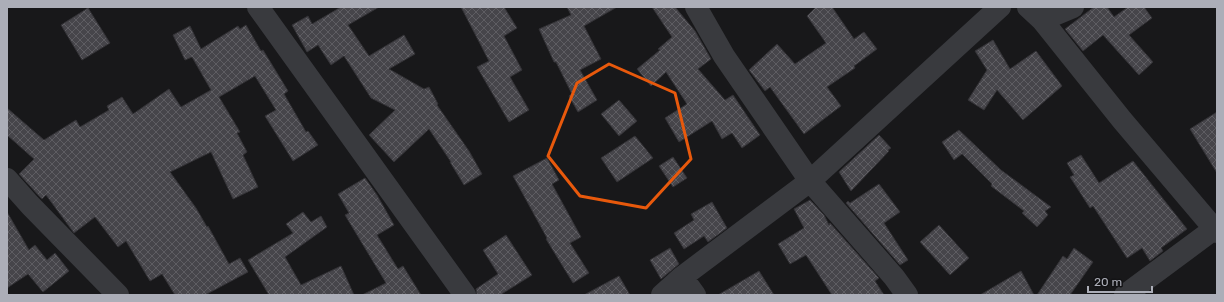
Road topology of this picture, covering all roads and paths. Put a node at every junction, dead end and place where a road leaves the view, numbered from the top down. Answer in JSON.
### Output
{"nodes":[{"id":1,"x":258,"y":7,"type":"edge"},
{"id":2,"x":696,"y":7,"type":"edge"},
{"id":3,"x":1000,"y":7,"type":"edge"},
{"id":4,"x":1073,"y":7,"type":"edge"},
{"id":5,"x":1035,"y":13,"type":"edge"},
{"id":6,"x":7,"y":179,"type":"edge"},
{"id":7,"x":810,"y":181,"type":"junction"},
{"id":8,"x":1216,"y":230,"type":"edge"},
{"id":9,"x":682,"y":277,"type":"junction"},
{"id":10,"x":118,"y":295,"type":"edge"},
{"id":11,"x":465,"y":295,"type":"edge"},
{"id":12,"x":662,"y":295,"type":"edge"},
{"id":13,"x":694,"y":295,"type":"edge"},
{"id":14,"x":907,"y":295,"type":"edge"},
{"id":15,"x":1125,"y":295,"type":"edge"}],
"edges":[{"from":1,"to":11,"type":"street"},
{"from":2,"to":7,"type":"street"},
{"from":3,"to":7,"type":"street"},
{"from":4,"to":5,"type":"street"},
{"from":5,"to":8,"type":"street"},
{"from":6,"to":10,"type":"street"},
{"from":7,"to":9,"type":"street"},
{"from":7,"to":14,"type":"street"},
{"from":8,"to":15,"type":"street"},
{"from":9,"to":12,"type":"street"},
{"from":9,"to":13,"type":"street"}]}
